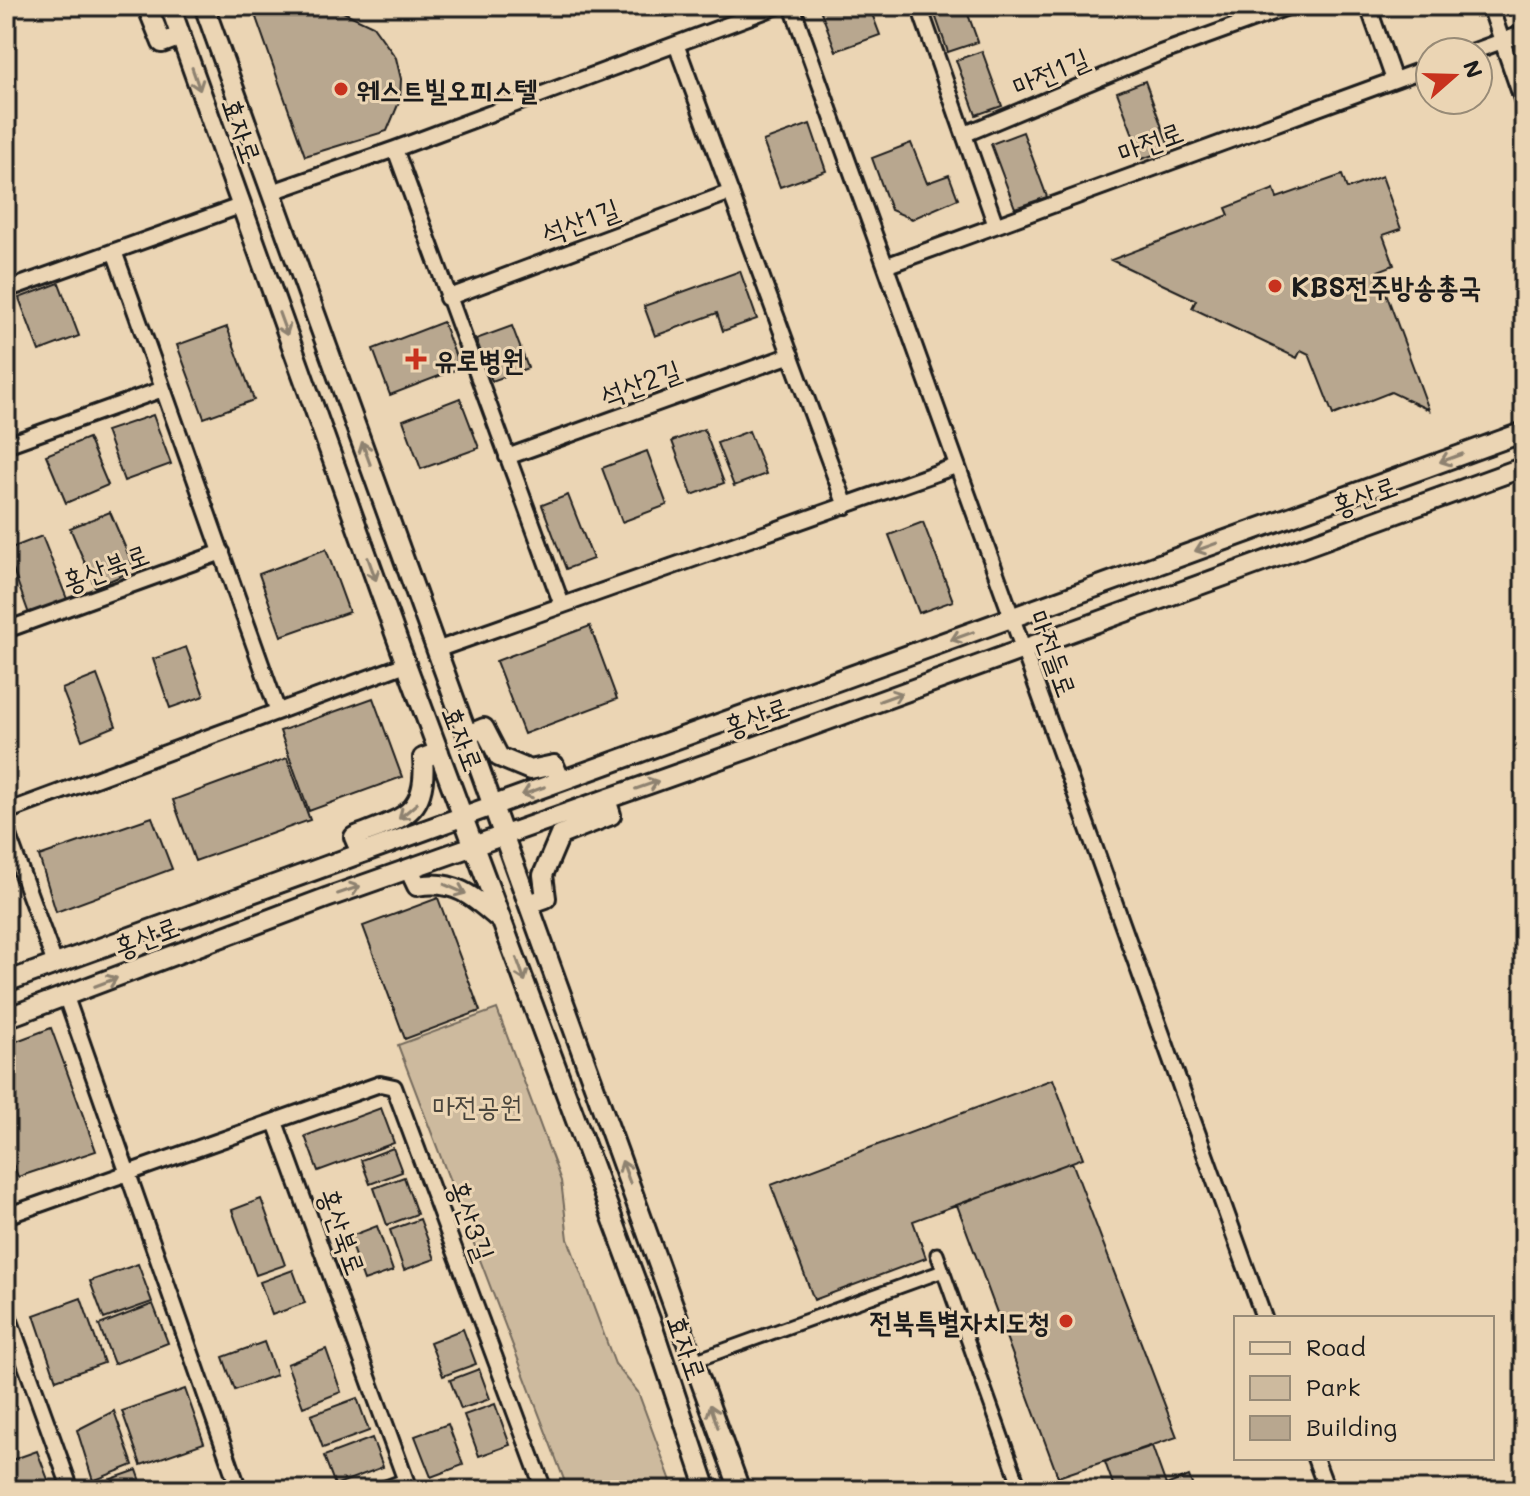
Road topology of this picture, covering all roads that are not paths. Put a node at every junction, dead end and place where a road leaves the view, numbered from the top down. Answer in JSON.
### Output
{"nodes":[{"id":1,"x":147,"y":6,"type":"edge"},
{"id":2,"x":170,"y":6,"type":"edge"},
{"id":3,"x":204,"y":6,"type":"edge"},
{"id":4,"x":778,"y":6,"type":"edge"},
{"id":5,"x":792,"y":6,"type":"edge"},
{"id":6,"x":919,"y":6,"type":"edge"},
{"id":7,"x":1290,"y":6,"type":"edge"},
{"id":8,"x":1368,"y":6,"type":"edge"},
{"id":9,"x":1490,"y":6,"type":"edge"},
{"id":10,"x":1524,"y":33,"type":"edge"},
{"id":11,"x":181,"y":36,"type":"junction"},
{"id":12,"x":1502,"y":41,"type":"junction"},
{"id":13,"x":676,"y":44,"type":"junction"},
{"id":14,"x":1494,"y":44,"type":"edge"},
{"id":15,"x":1414,"y":73,"type":"edge"},
{"id":16,"x":1394,"y":80,"type":"junction"},
{"id":17,"x":1524,"y":105,"type":"edge"},
{"id":18,"x":965,"y":134,"type":"junction"},
{"id":19,"x":395,"y":149,"type":"junction"},
{"id":20,"x":272,"y":192,"type":"junction"},
{"id":21,"x":731,"y":192,"type":"junction"},
{"id":22,"x":240,"y":206,"type":"junction"},
{"id":23,"x":995,"y":223,"type":"junction"},
{"id":24,"x":114,"y":251,"type":"junction"},
{"id":25,"x":888,"y":265,"type":"junction"},
{"id":26,"x":6,"y":290,"type":"edge"},
{"id":27,"x":447,"y":298,"type":"junction"},
{"id":28,"x":791,"y":355,"type":"junction"},
{"id":29,"x":163,"y":389,"type":"junction"},
{"id":30,"x":1524,"y":432,"type":"edge"},
{"id":31,"x":6,"y":445,"type":"edge"},
{"id":32,"x":507,"y":457,"type":"junction"},
{"id":33,"x":956,"y":466,"type":"junction"},
{"id":34,"x":1524,"y":467,"type":"edge"},
{"id":35,"x":846,"y":506,"type":"junction"},
{"id":36,"x":222,"y":552,"type":"junction"},
{"id":37,"x":562,"y":605,"type":"junction"},
{"id":38,"x":1014,"y":617,"type":"junction"},
{"id":39,"x":6,"y":630,"type":"edge"},
{"id":40,"x":1025,"y":648,"type":"junction"},
{"id":41,"x":436,"y":650,"type":"junction"},
{"id":42,"x":406,"y":664,"type":"junction"},
{"id":43,"x":277,"y":709,"type":"junction"},
{"id":44,"x":467,"y":735,"type":"junction"},
{"id":45,"x":439,"y":752,"type":"junction"},
{"id":46,"x":561,"y":781,"type":"junction"},
{"id":47,"x":606,"y":799,"type":"junction"},
{"id":48,"x":493,"y":806,"type":"junction"},
{"id":49,"x":6,"y":812,"type":"edge"},
{"id":50,"x":464,"y":817,"type":"junction"},
{"id":51,"x":6,"y":830,"type":"edge"},
{"id":52,"x":504,"y":837,"type":"junction"},
{"id":53,"x":475,"y":847,"type":"junction"},
{"id":54,"x":361,"y":853,"type":"junction"},
{"id":55,"x":409,"y":869,"type":"junction"},
{"id":56,"x":529,"y":904,"type":"junction"},
{"id":57,"x":503,"y":922,"type":"junction"},
{"id":58,"x":55,"y":964,"type":"junction"},
{"id":59,"x":6,"y":982,"type":"edge"},
{"id":60,"x":66,"y":997,"type":"junction"},
{"id":61,"x":6,"y":1018,"type":"edge"},
{"id":62,"x":275,"y":1122,"type":"junction"},
{"id":63,"x":127,"y":1174,"type":"junction"},
{"id":64,"x":6,"y":1216,"type":"edge"},
{"id":65,"x":937,"y":1254,"type":"dead end"},
{"id":66,"x":943,"y":1271,"type":"junction"},
{"id":67,"x":6,"y":1310,"type":"edge"},
{"id":68,"x":1263,"y":1316,"type":"edge"},
{"id":69,"x":694,"y":1361,"type":"junction"},
{"id":70,"x":1316,"y":1460,"type":"edge"},
{"id":71,"x":71,"y":1490,"type":"edge"},
{"id":72,"x":239,"y":1490,"type":"edge"},
{"id":73,"x":382,"y":1490,"type":"edge"},
{"id":74,"x":544,"y":1490,"type":"edge"},
{"id":75,"x":707,"y":1490,"type":"edge"},
{"id":76,"x":740,"y":1490,"type":"edge"},
{"id":77,"x":1021,"y":1490,"type":"edge"},
{"id":78,"x":1327,"y":1490,"type":"edge"}],
"edges":[{"from":1,"to":11,"type":"street"},
{"from":2,"to":11,"type":"street","name":"효자로"},
{"from":3,"to":20,"type":"street","name":"효자로"},
{"from":4,"to":13,"type":"street"},
{"from":5,"to":25,"type":"street","name":"마전들로"},
{"from":6,"to":18,"type":"street"},
{"from":7,"to":18,"type":"street","name":"마전1길"},
{"from":8,"to":16,"type":"street"},
{"from":9,"to":12,"type":"street"},
{"from":10,"to":12,"type":"street"},
{"from":11,"to":22,"type":"street","name":"효자로","one_way":true},
{"from":12,"to":14,"type":"street"},
{"from":12,"to":17,"type":"street"},
{"from":13,"to":19,"type":"street"},
{"from":13,"to":21,"type":"street"},
{"from":15,"to":16,"type":"street","name":"마전로"},
{"from":16,"to":23,"type":"street","name":"마전로"},
{"from":18,"to":23,"type":"street"},
{"from":19,"to":20,"type":"street"},
{"from":19,"to":27,"type":"street"},
{"from":41,"to":20,"type":"street","name":"효자로","one_way":true},
{"from":21,"to":27,"type":"street","name":"석산1길"},
{"from":21,"to":28,"type":"street"},
{"from":22,"to":24,"type":"street"},
{"from":22,"to":42,"type":"street","name":"효자로","one_way":true},
{"from":23,"to":25,"type":"street","name":"마전로"},
{"from":24,"to":26,"type":"street"},
{"from":24,"to":29,"type":"street"},
{"from":25,"to":33,"type":"street","name":"마전들로"},
{"from":27,"to":32,"type":"street"},
{"from":28,"to":32,"type":"street","name":"석산2길"},
{"from":28,"to":35,"type":"street"},
{"from":29,"to":31,"type":"street"},
{"from":29,"to":36,"type":"street"},
{"from":30,"to":38,"type":"street","name":"홍산로","one_way":true},
{"from":32,"to":37,"type":"street"},
{"from":33,"to":35,"type":"street"},
{"from":33,"to":38,"type":"street","name":"마전들로"},
{"from":34,"to":40,"type":"street","name":"홍산로"},
{"from":35,"to":37,"type":"street"},
{"from":36,"to":39,"type":"street","name":"홍산북로"},
{"from":36,"to":43,"type":"street"},
{"from":37,"to":41,"type":"street"},
{"from":38,"to":40,"type":"street","name":"마전들로"},
{"from":38,"to":46,"type":"street","name":"홍산로","one_way":true},
{"from":47,"to":40,"type":"street","name":"홍산로","one_way":true},
{"from":40,"to":68,"type":"street","name":"마전들로"},
{"from":41,"to":44,"type":"street","name":"효자로"},
{"from":42,"to":43,"type":"street"},
{"from":42,"to":45,"type":"street","name":"효자로"},
{"from":43,"to":49,"type":"street"},
{"from":44,"to":46,"type":"street"},
{"from":44,"to":48,"type":"street","name":"효자로"},
{"from":45,"to":50,"type":"street","name":"효자로"},
{"from":45,"to":54,"type":"street","one_way":true},
{"from":46,"to":48,"type":"street","name":"홍산로","one_way":true},
{"from":47,"to":52,"type":"street","name":"홍산로"},
{"from":47,"to":56,"type":"street"},
{"from":48,"to":50,"type":"street","name":"홍산로"},
{"from":48,"to":52,"type":"street","name":"효자로"},
{"from":50,"to":53,"type":"street","name":"효자로"},
{"from":50,"to":54,"type":"street","name":"홍산로"},
{"from":51,"to":58,"type":"street"},
{"from":52,"to":53,"type":"street","name":"홍산로"},
{"from":52,"to":56,"type":"street","name":"효자로"},
{"from":53,"to":55,"type":"street","name":"홍산로"},
{"from":53,"to":57,"type":"street","name":"효자로"},
{"from":54,"to":58,"type":"street","name":"홍산로"},
{"from":55,"to":57,"type":"street","one_way":true},
{"from":60,"to":55,"type":"street","name":"홍산로","one_way":true},
{"from":69,"to":56,"type":"street","name":"효자로","one_way":true},
{"from":57,"to":75,"type":"street","name":"효자로","one_way":true},
{"from":58,"to":59,"type":"street","name":"홍산로"},
{"from":60,"to":61,"type":"street","name":"홍산로"},
{"from":60,"to":63,"type":"street"},
{"from":62,"to":63,"type":"street"},
{"from":62,"to":73,"type":"street","name":"홍산북로"},
{"from":62,"to":74,"type":"street","name":"홍산3길"},
{"from":63,"to":64,"type":"street"},
{"from":63,"to":72,"type":"street"},
{"from":65,"to":66,"type":"street"},
{"from":66,"to":69,"type":"street"},
{"from":66,"to":77,"type":"street"},
{"from":67,"to":71,"type":"street"},
{"from":76,"to":69,"type":"street","name":"효자로","one_way":true},
{"from":70,"to":78,"type":"street"}]}
